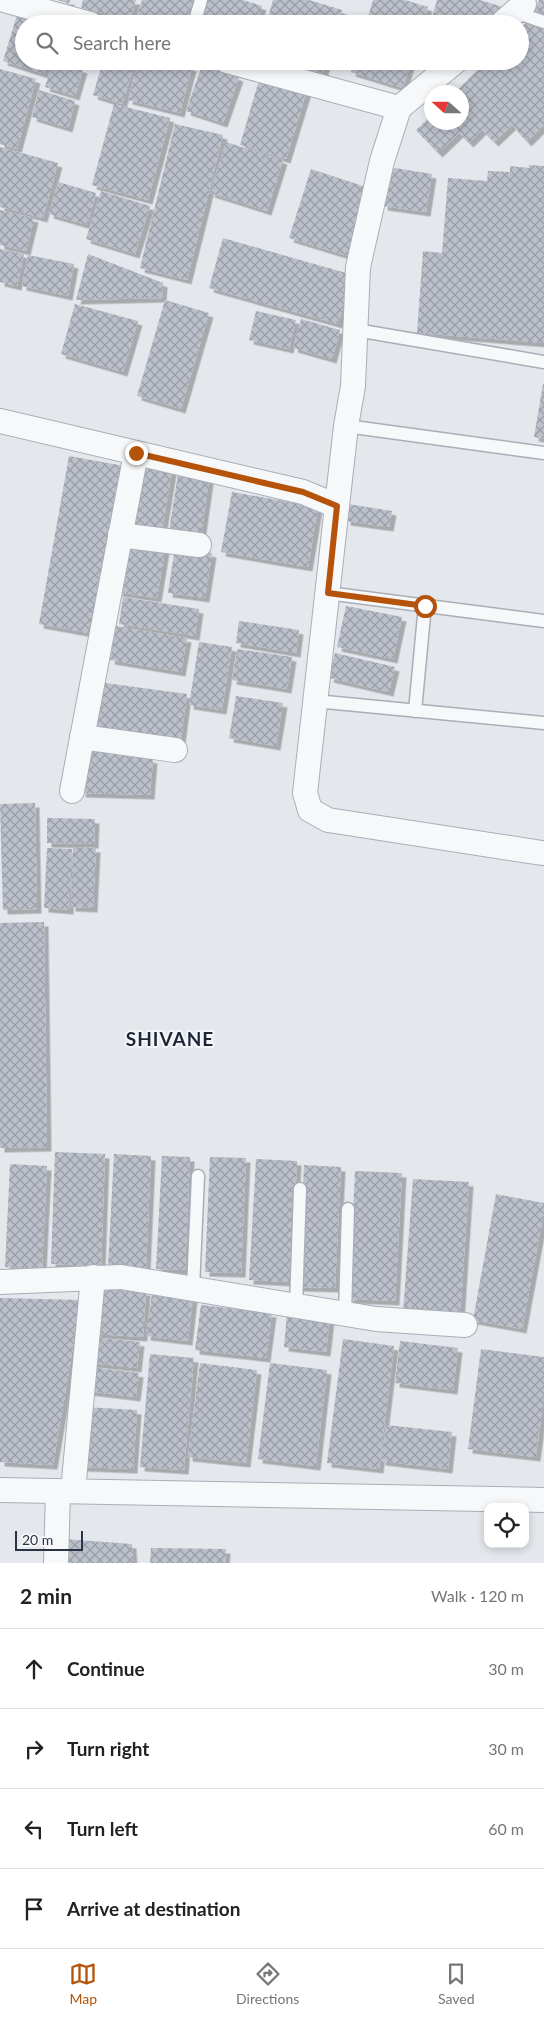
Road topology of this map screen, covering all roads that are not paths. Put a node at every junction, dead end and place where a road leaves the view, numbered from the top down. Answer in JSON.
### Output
{"nodes":[{"id":1,"x":4,"y":0,"type":"edge"},
{"id":2,"x":201,"y":0,"type":"edge"},
{"id":3,"x":0,"y":14,"type":"edge"},
{"id":4,"x":58,"y":15,"type":"edge"},
{"id":5,"x":197,"y":15,"type":"edge"},
{"id":6,"x":529,"y":18,"type":"edge"},
{"id":7,"x":544,"y":22,"type":"edge"},
{"id":8,"x":260,"y":70,"type":"edge"},
{"id":9,"x":445,"y":70,"type":"edge"},
{"id":10,"x":399,"y":108,"type":"junction"},
{"id":11,"x":356,"y":330,"type":"junction"},
{"id":12,"x":544,"y":362,"type":"edge"},
{"id":13,"x":0,"y":421,"type":"edge"},
{"id":14,"x":346,"y":426,"type":"junction"},
{"id":15,"x":136,"y":453,"type":"junction"},
{"id":16,"x":544,"y":453,"type":"edge"},
{"id":17,"x":337,"y":506,"type":"junction"},
{"id":18,"x":120,"y":535,"type":"junction"},
{"id":19,"x":199,"y":545,"type":"dead end"},
{"id":20,"x":328,"y":593,"type":"junction"},
{"id":21,"x":425,"y":606,"type":"junction"},
{"id":22,"x":544,"y":620,"type":"edge"},
{"id":23,"x":315,"y":701,"type":"junction"},
{"id":24,"x":415,"y":710,"type":"junction"},
{"id":25,"x":544,"y":723,"type":"edge"},
{"id":26,"x":82,"y":737,"type":"junction"},
{"id":27,"x":175,"y":750,"type":"dead end"},
{"id":28,"x":72,"y":791,"type":"dead end"},
{"id":29,"x":542,"y":853,"type":"dead end"},
{"id":30,"x":198,"y":1176,"type":"dead end"},
{"id":31,"x":300,"y":1189,"type":"dead end"},
{"id":32,"x":348,"y":1210,"type":"dead end"},
{"id":33,"x":93,"y":1277,"type":"junction"},
{"id":34,"x":0,"y":1282,"type":"edge"},
{"id":35,"x":193,"y":1289,"type":"junction"},
{"id":36,"x":296,"y":1306,"type":"junction"},
{"id":37,"x":345,"y":1314,"type":"junction"},
{"id":38,"x":465,"y":1325,"type":"dead end"},
{"id":39,"x":0,"y":1490,"type":"edge"},
{"id":40,"x":66,"y":1491,"type":"junction"},
{"id":41,"x":544,"y":1500,"type":"edge"},
{"id":42,"x":56,"y":1563,"type":"edge"}],
"edges":[{"from":1,"to":3,"type":"street"},
{"from":1,"to":4,"type":"street"},
{"from":2,"to":5,"type":"lane"},
{"from":6,"to":7,"type":"lane"},
{"from":8,"to":10,"type":"street"},
{"from":9,"to":10,"type":"street"},
{"from":10,"to":11,"type":"street"},
{"from":11,"to":12,"type":"lane"},
{"from":11,"to":14,"type":"street"},
{"from":13,"to":15,"type":"street"},
{"from":14,"to":16,"type":"lane"},
{"from":14,"to":17,"type":"street"},
{"from":15,"to":17,"type":"street"},
{"from":15,"to":18,"type":"street"},
{"from":17,"to":20,"type":"street"},
{"from":18,"to":19,"type":"street"},
{"from":18,"to":26,"type":"street"},
{"from":20,"to":21,"type":"lane"},
{"from":20,"to":23,"type":"street"},
{"from":21,"to":22,"type":"lane"},
{"from":21,"to":24,"type":"lane"},
{"from":23,"to":24,"type":"lane"},
{"from":23,"to":29,"type":"street"},
{"from":24,"to":25,"type":"lane"},
{"from":26,"to":27,"type":"street"},
{"from":26,"to":28,"type":"street"},
{"from":30,"to":35,"type":"lane"},
{"from":31,"to":36,"type":"lane"},
{"from":32,"to":37,"type":"lane"},
{"from":33,"to":34,"type":"street"},
{"from":33,"to":35,"type":"street"},
{"from":33,"to":40,"type":"street"},
{"from":35,"to":36,"type":"street"},
{"from":36,"to":37,"type":"street"},
{"from":37,"to":38,"type":"street"},
{"from":39,"to":40,"type":"street"},
{"from":40,"to":41,"type":"street"},
{"from":40,"to":42,"type":"street"}]}
